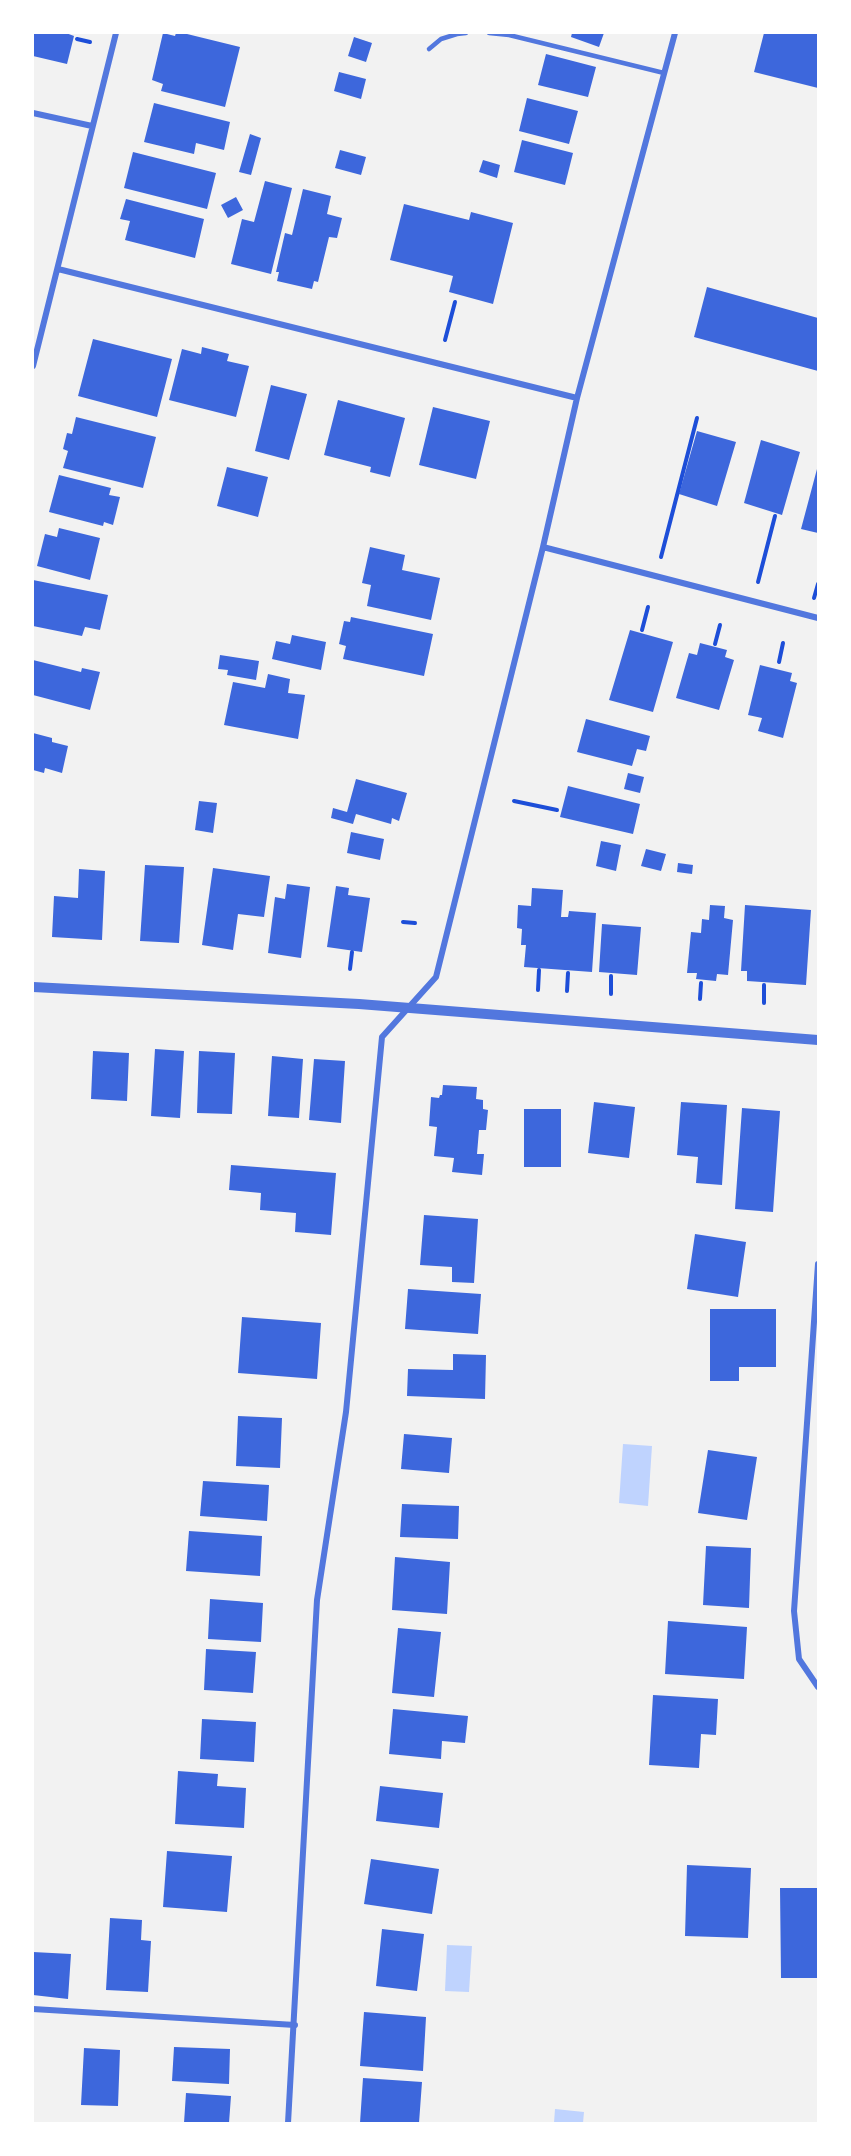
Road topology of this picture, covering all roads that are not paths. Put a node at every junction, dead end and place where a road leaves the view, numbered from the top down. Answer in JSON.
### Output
{"nodes":[{"id":1,"x":116,"y":33,"type":"edge"},
{"id":2,"x":465,"y":33,"type":"edge"},
{"id":3,"x":489,"y":33,"type":"edge"},
{"id":4,"x":675,"y":33,"type":"edge"},
{"id":5,"x":429,"y":49,"type":"dead end"},
{"id":6,"x":664,"y":74,"type":"junction"},
{"id":7,"x":33,"y":113,"type":"edge"},
{"id":8,"x":92,"y":126,"type":"junction"},
{"id":9,"x":58,"y":269,"type":"junction"},
{"id":10,"x":33,"y":366,"type":"edge"},
{"id":11,"x":577,"y":398,"type":"junction"},
{"id":12,"x":543,"y":548,"type":"junction"},
{"id":13,"x":818,"y":618,"type":"edge"},
{"id":14,"x":33,"y":987,"type":"edge"},
{"id":15,"x":406,"y":1008,"type":"junction"},
{"id":16,"x":818,"y":1040,"type":"edge"},
{"id":17,"x":818,"y":1264,"type":"edge"},
{"id":18,"x":818,"y":1687,"type":"edge"},
{"id":19,"x":33,"y":2009,"type":"edge"},
{"id":20,"x":295,"y":2025,"type":"junction"},
{"id":21,"x":288,"y":2123,"type":"edge"}],
"edges":[{"from":1,"to":8,"type":"street"},
{"from":2,"to":5,"type":"lane"},
{"from":3,"to":6,"type":"lane"},
{"from":4,"to":6,"type":"street"},
{"from":6,"to":11,"type":"street"},
{"from":7,"to":8,"type":"street"},
{"from":8,"to":9,"type":"street"},
{"from":9,"to":10,"type":"street"},
{"from":9,"to":11,"type":"street"},
{"from":11,"to":12,"type":"street"},
{"from":12,"to":13,"type":"street"},
{"from":12,"to":15,"type":"street"},
{"from":14,"to":15,"type":"street"},
{"from":15,"to":16,"type":"street"},
{"from":15,"to":20,"type":"street"},
{"from":17,"to":18,"type":"street"},
{"from":19,"to":20,"type":"street"},
{"from":20,"to":21,"type":"street"}]}
